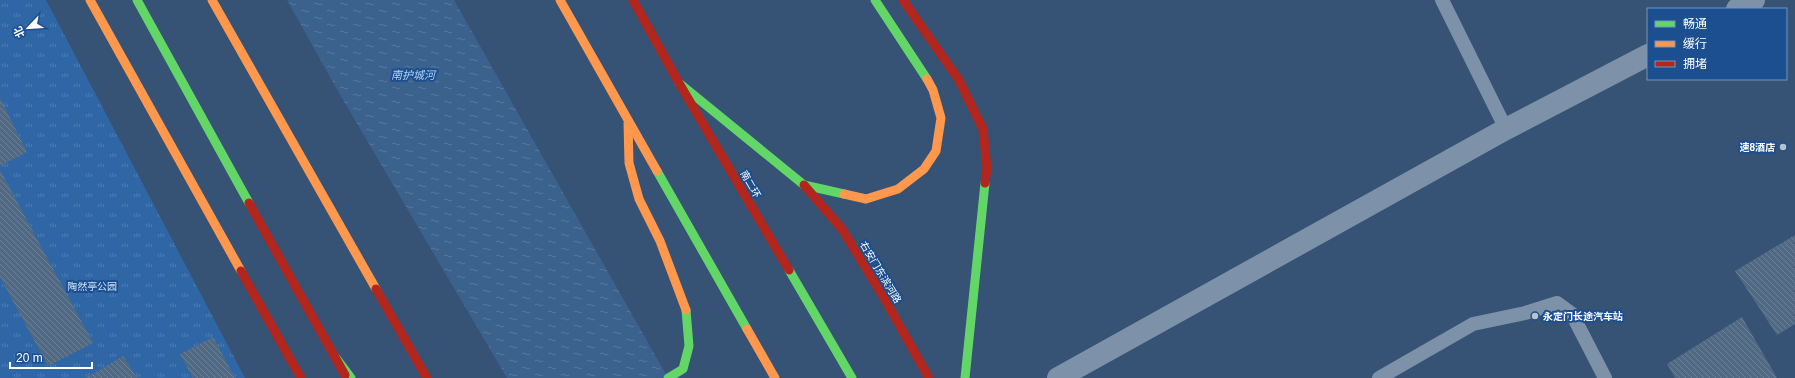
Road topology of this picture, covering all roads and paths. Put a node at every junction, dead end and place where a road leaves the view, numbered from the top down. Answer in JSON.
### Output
{"nodes":[{"id":1,"x":90,"y":0,"type":"edge"},
{"id":2,"x":137,"y":0,"type":"edge"},
{"id":3,"x":212,"y":0,"type":"edge"},
{"id":4,"x":560,"y":0,"type":"edge"},
{"id":5,"x":633,"y":0,"type":"edge"},
{"id":6,"x":875,"y":0,"type":"edge"},
{"id":7,"x":903,"y":0,"type":"edge"},
{"id":8,"x":1442,"y":0,"type":"edge"},
{"id":9,"x":1754,"y":0,"type":"edge"},
{"id":10,"x":1739,"y":8,"type":"edge"},
{"id":11,"x":1647,"y":56,"type":"edge"},
{"id":12,"x":679,"y":83,"type":"junction"},
{"id":13,"x":628,"y":121,"type":"junction"},
{"id":14,"x":1506,"y":129,"type":"junction"},
{"id":15,"x":804,"y":185,"type":"junction"},
{"id":16,"x":336,"y":358,"type":"junction"},
{"id":17,"x":301,"y":378,"type":"edge"},
{"id":18,"x":347,"y":378,"type":"edge"},
{"id":19,"x":352,"y":378,"type":"edge"},
{"id":20,"x":427,"y":378,"type":"edge"},
{"id":21,"x":668,"y":378,"type":"edge"},
{"id":22,"x":774,"y":378,"type":"edge"},
{"id":23,"x":852,"y":378,"type":"edge"},
{"id":24,"x":929,"y":378,"type":"edge"},
{"id":25,"x":965,"y":378,"type":"edge"},
{"id":26,"x":1058,"y":378,"type":"edge"},
{"id":27,"x":1379,"y":378,"type":"edge"},
{"id":28,"x":1606,"y":378,"type":"edge"}],
"edges":[{"from":1,"to":17,"type":"main road"},
{"from":2,"to":16,"type":"main road"},
{"from":3,"to":20,"type":"main road"},
{"from":4,"to":13,"type":"main road"},
{"from":5,"to":12,"type":"main road","name":"南二环"},
{"from":6,"to":15,"type":"main road"},
{"from":7,"to":25,"type":"main road"},
{"from":8,"to":14,"type":"lane"},
{"from":9,"to":10,"type":"street"},
{"from":11,"to":14,"type":"street"},
{"from":12,"to":15,"type":"main road","name":"右安门东滨河路"},
{"from":12,"to":23,"type":"main road","name":"南二环"},
{"from":13,"to":21,"type":"main road"},
{"from":13,"to":22,"type":"main road"},
{"from":14,"to":26,"type":"street"},
{"from":15,"to":24,"type":"main road","name":"右安门东滨河路"},
{"from":16,"to":18,"type":"main road"},
{"from":16,"to":19,"type":"main road"},
{"from":27,"to":28,"type":"lane"}]}
